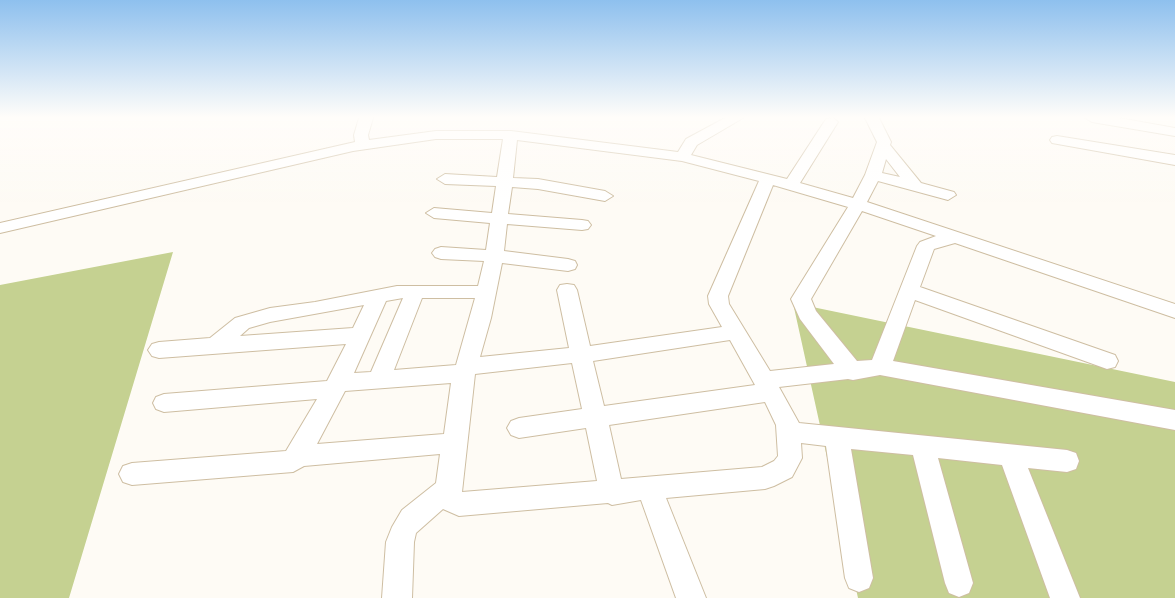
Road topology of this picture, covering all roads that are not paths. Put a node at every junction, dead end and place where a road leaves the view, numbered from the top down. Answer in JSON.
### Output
{"nodes":[{"id":1,"x":883,"y":145,"type":"edge"},
{"id":2,"x":359,"y":146,"type":"edge"},
{"id":3,"x":510,"y":146,"type":"edge"},
{"id":4,"x":596,"y":146,"type":"edge"},
{"id":5,"x":689,"y":146,"type":"edge"},
{"id":6,"x":816,"y":146,"type":"edge"},
{"id":7,"x":884,"y":146,"type":"edge"},
{"id":8,"x":1092,"y":146,"type":"edge"},
{"id":9,"x":682,"y":157,"type":"junction"},
{"id":10,"x":1175,"y":160,"type":"edge"},
{"id":11,"x":873,"y":175,"type":"junction"},
{"id":12,"x":445,"y":179,"type":"dead end"},
{"id":13,"x":768,"y":179,"type":"junction"},
{"id":14,"x":506,"y":181,"type":"junction"},
{"id":15,"x":791,"y":185,"type":"junction"},
{"id":16,"x":915,"y":186,"type":"junction"},
{"id":17,"x":948,"y":195,"type":"dead end"},
{"id":18,"x":605,"y":196,"type":"dead end"},
{"id":19,"x":858,"y":204,"type":"junction"},
{"id":20,"x":434,"y":213,"type":"dead end"},
{"id":21,"x":501,"y":217,"type":"junction"},
{"id":22,"x":582,"y":225,"type":"dead end"},
{"id":23,"x":0,"y":228,"type":"edge"},
{"id":24,"x":956,"y":237,"type":"junction"},
{"id":25,"x":441,"y":253,"type":"dead end"},
{"id":26,"x":494,"y":256,"type":"junction"},
{"id":27,"x":568,"y":265,"type":"dead end"},
{"id":28,"x":567,"y":290,"type":"dead end"},
{"id":29,"x":910,"y":291,"type":"junction"},
{"id":30,"x":416,"y":292,"type":"junction"},
{"id":31,"x":486,"y":292,"type":"junction"},
{"id":32,"x":380,"y":295,"type":"junction"},
{"id":33,"x":1175,"y":311,"type":"edge"},
{"id":34,"x":735,"y":332,"type":"junction"},
{"id":35,"x":361,"y":335,"type":"junction"},
{"id":36,"x":214,"y":346,"type":"junction"},
{"id":37,"x":159,"y":350,"type":"dead end"},
{"id":38,"x":580,"y":355,"type":"junction"},
{"id":39,"x":1107,"y":361,"type":"dead end"},
{"id":40,"x":880,"y":367,"type":"junction"},
{"id":41,"x":465,"y":370,"type":"junction"},
{"id":42,"x":853,"y":372,"type":"junction"},
{"id":43,"x":380,"y":380,"type":"junction"},
{"id":44,"x":335,"y":386,"type":"junction"},
{"id":45,"x":768,"y":386,"type":"junction"},
{"id":46,"x":164,"y":403,"type":"dead end"},
{"id":47,"x":594,"y":416,"type":"junction"},
{"id":48,"x":1175,"y":420,"type":"edge"},
{"id":49,"x":519,"y":428,"type":"dead end"},
{"id":50,"x":788,"y":432,"type":"junction"},
{"id":51,"x":837,"y":438,"type":"junction"},
{"id":52,"x":454,"y":443,"type":"junction"},
{"id":53,"x":923,"y":447,"type":"junction"},
{"id":54,"x":1011,"y":455,"type":"junction"},
{"id":55,"x":298,"y":456,"type":"junction"},
{"id":56,"x":1067,"y":461,"type":"dead end"},
{"id":57,"x":132,"y":474,"type":"dead end"},
{"id":58,"x":448,"y":489,"type":"junction"},
{"id":59,"x":650,"y":489,"type":"junction"},
{"id":60,"x":612,"y":493,"type":"junction"},
{"id":61,"x":859,"y":578,"type":"dead end"},
{"id":62,"x":959,"y":583,"type":"dead end"},
{"id":63,"x":397,"y":598,"type":"edge"},
{"id":64,"x":691,"y":598,"type":"edge"},
{"id":65,"x":1065,"y":598,"type":"edge"}],
"edges":[{"from":1,"to":11,"type":"street"},
{"from":2,"to":23,"type":"street"},
{"from":3,"to":14,"type":"street"},
{"from":4,"to":9,"type":"street"},
{"from":5,"to":9,"type":"street"},
{"from":6,"to":15,"type":"street"},
{"from":7,"to":16,"type":"street"},
{"from":8,"to":10,"type":"street"},
{"from":9,"to":13,"type":"street"},
{"from":11,"to":16,"type":"street"},
{"from":11,"to":19,"type":"street"},
{"from":12,"to":14,"type":"street"},
{"from":13,"to":15,"type":"street"},
{"from":13,"to":34,"type":"street"},
{"from":14,"to":18,"type":"street"},
{"from":14,"to":21,"type":"street"},
{"from":15,"to":19,"type":"street"},
{"from":16,"to":17,"type":"street"},
{"from":19,"to":24,"type":"street"},
{"from":19,"to":42,"type":"street"},
{"from":20,"to":21,"type":"street"},
{"from":21,"to":22,"type":"street"},
{"from":21,"to":26,"type":"street"},
{"from":24,"to":29,"type":"street"},
{"from":24,"to":33,"type":"street"},
{"from":25,"to":26,"type":"street"},
{"from":26,"to":27,"type":"street"},
{"from":26,"to":31,"type":"street"},
{"from":28,"to":38,"type":"street"},
{"from":29,"to":39,"type":"street"},
{"from":29,"to":40,"type":"street"},
{"from":30,"to":31,"type":"street"},
{"from":30,"to":32,"type":"street"},
{"from":30,"to":43,"type":"street"},
{"from":31,"to":41,"type":"street"},
{"from":32,"to":35,"type":"street"},
{"from":32,"to":36,"type":"street"},
{"from":34,"to":38,"type":"street"},
{"from":34,"to":45,"type":"street"},
{"from":35,"to":36,"type":"street"},
{"from":35,"to":44,"type":"street"},
{"from":36,"to":37,"type":"street"},
{"from":38,"to":41,"type":"street"},
{"from":38,"to":47,"type":"street"},
{"from":40,"to":42,"type":"street"},
{"from":40,"to":48,"type":"street"},
{"from":41,"to":43,"type":"street"},
{"from":41,"to":52,"type":"street"},
{"from":42,"to":45,"type":"street"},
{"from":43,"to":44,"type":"street"},
{"from":44,"to":46,"type":"street"},
{"from":44,"to":55,"type":"street"},
{"from":45,"to":47,"type":"street"},
{"from":45,"to":50,"type":"street"},
{"from":47,"to":49,"type":"street"},
{"from":47,"to":60,"type":"street"},
{"from":50,"to":51,"type":"street"},
{"from":50,"to":59,"type":"street"},
{"from":51,"to":53,"type":"street"},
{"from":51,"to":61,"type":"street"},
{"from":52,"to":55,"type":"street"},
{"from":52,"to":58,"type":"street"},
{"from":53,"to":54,"type":"street"},
{"from":53,"to":62,"type":"street"},
{"from":54,"to":56,"type":"street"},
{"from":54,"to":65,"type":"street"},
{"from":55,"to":57,"type":"street"},
{"from":58,"to":60,"type":"street"},
{"from":58,"to":63,"type":"street"},
{"from":59,"to":60,"type":"street"},
{"from":59,"to":64,"type":"street"}]}
